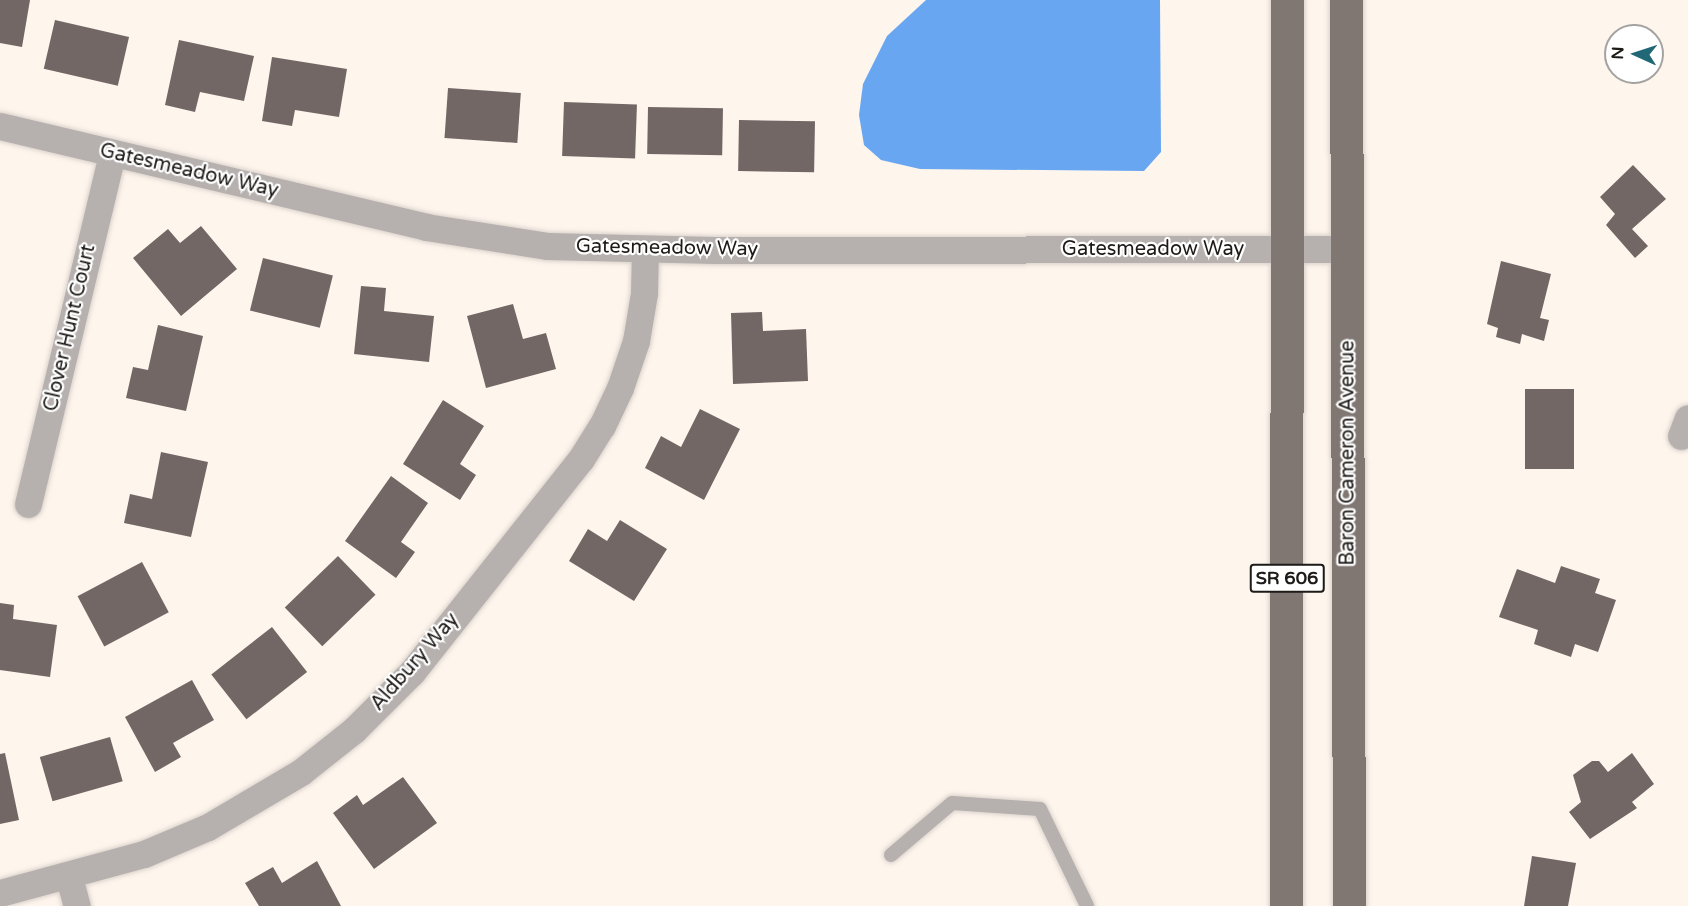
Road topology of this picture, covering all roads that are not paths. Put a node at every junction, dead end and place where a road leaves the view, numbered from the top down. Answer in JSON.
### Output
{"nodes":[{"id":1,"x":1287,"y":0,"type":"edge"},
{"id":2,"x":1346,"y":0,"type":"edge"},
{"id":3,"x":0,"y":126,"type":"edge"},
{"id":4,"x":112,"y":153,"type":"junction"},
{"id":5,"x":645,"y":249,"type":"junction"},
{"id":6,"x":1287,"y":249,"type":"junction"},
{"id":7,"x":1348,"y":249,"type":"junction"},
{"id":8,"x":28,"y":504,"type":"dead end"},
{"id":9,"x":891,"y":855,"type":"dead end"},
{"id":10,"x":69,"y":877,"type":"junction"},
{"id":11,"x":0,"y":894,"type":"edge"},
{"id":12,"x":77,"y":906,"type":"edge"},
{"id":13,"x":1086,"y":906,"type":"edge"},
{"id":14,"x":1286,"y":906,"type":"edge"},
{"id":15,"x":1349,"y":906,"type":"edge"}],
"edges":[{"from":1,"to":6,"type":"main road","number":"SR 606"},
{"from":2,"to":7,"type":"main road","name":"Baron Cameron Avenue","number":"SR 606"},
{"from":3,"to":4,"type":"street","name":"Gatesmeadow Way"},
{"from":4,"to":5,"type":"street","name":"Gatesmeadow Way"},
{"from":4,"to":8,"type":"street","name":"Clover Hunt Court"},
{"from":5,"to":6,"type":"street","name":"Gatesmeadow Way"},
{"from":5,"to":10,"type":"street","name":"Aldbury Way"},
{"from":6,"to":7,"type":"street","name":"Gatesmeadow Way"},
{"from":6,"to":14,"type":"main road","number":"SR 606"},
{"from":7,"to":15,"type":"main road","name":"Baron Cameron Avenue","number":"SR 606"},
{"from":9,"to":13,"type":"lane"},
{"from":10,"to":11,"type":"street","name":"Aldbury Way"},
{"from":10,"to":12,"type":"street"}]}
